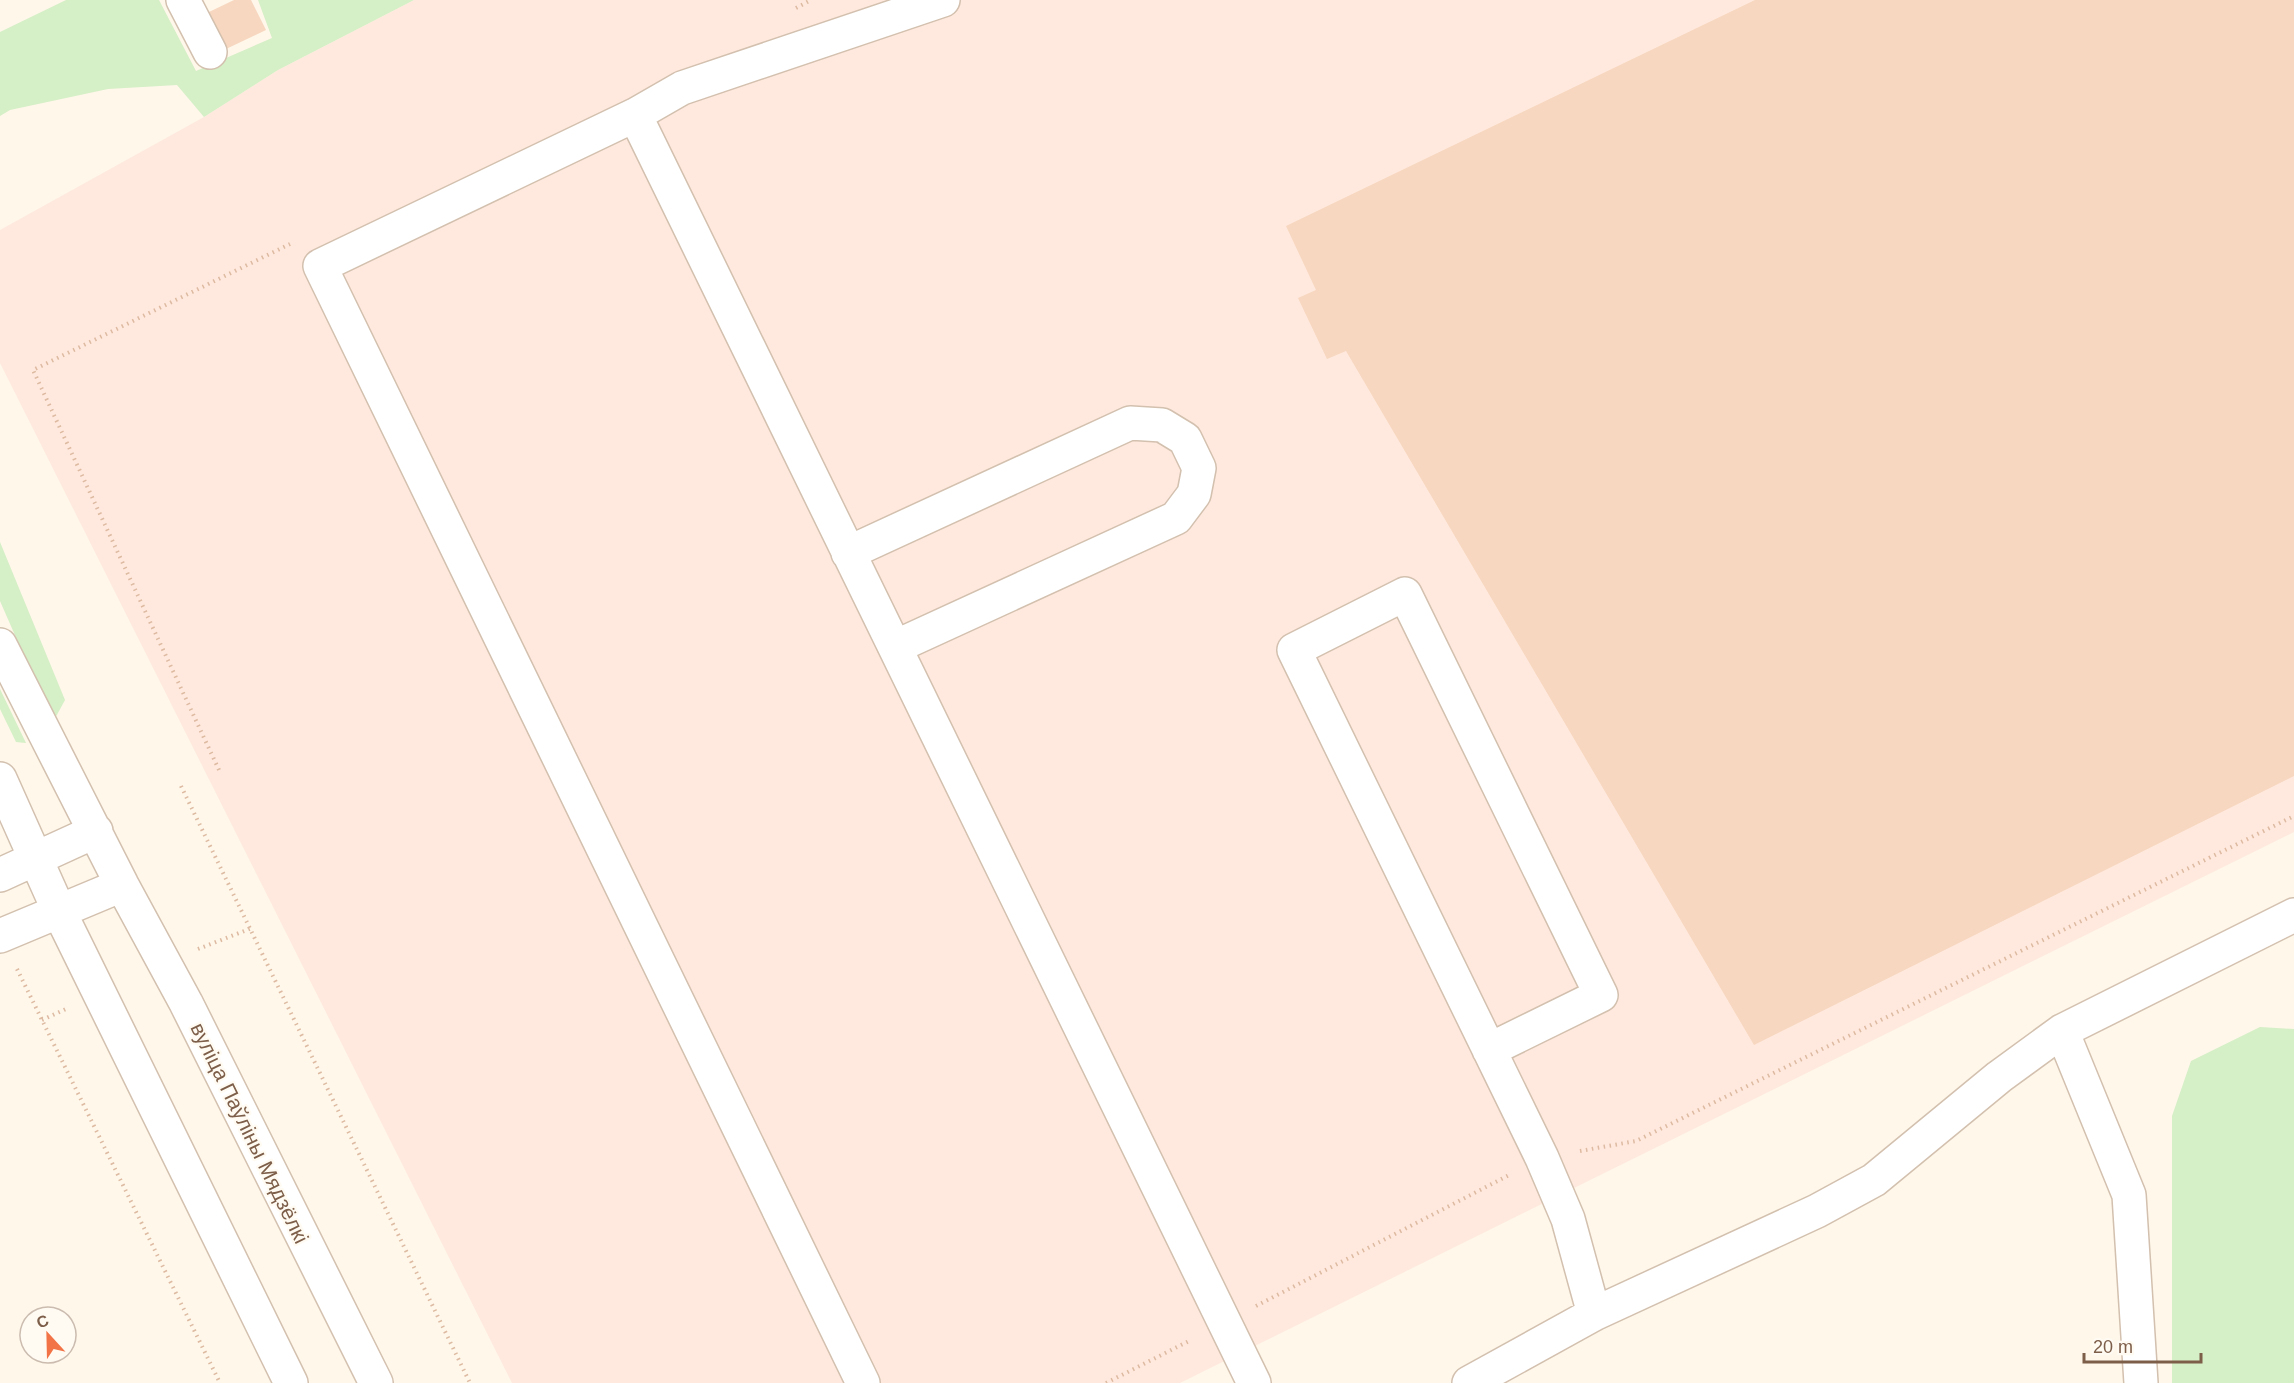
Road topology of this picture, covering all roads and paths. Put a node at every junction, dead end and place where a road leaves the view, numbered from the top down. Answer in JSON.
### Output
{"nodes":[{"id":1,"x":183,"y":0,"type":"edge"},
{"id":2,"x":943,"y":0,"type":"edge"},
{"id":3,"x":210,"y":52,"type":"dead end"},
{"id":4,"x":635,"y":115,"type":"junction"},
{"id":5,"x":298,"y":240,"type":"dead end"},
{"id":6,"x":849,"y":553,"type":"junction"},
{"id":7,"x":0,"y":645,"type":"edge"},
{"id":8,"x":895,"y":647,"type":"junction"},
{"id":9,"x":219,"y":770,"type":"dead end"},
{"id":10,"x":0,"y":778,"type":"edge"},
{"id":11,"x":181,"y":786,"type":"dead end"},
{"id":12,"x":2294,"y":816,"type":"edge"},
{"id":13,"x":96,"y":831,"type":"junction"},
{"id":14,"x":36,"y":858,"type":"junction"},
{"id":15,"x":0,"y":875,"type":"edge"},
{"id":16,"x":122,"y":885,"type":"junction"},
{"id":17,"x":59,"y":911,"type":"junction"},
{"id":18,"x":2294,"y":915,"type":"edge"},
{"id":19,"x":0,"y":936,"type":"edge"},
{"id":20,"x":2062,"y":1031,"type":"junction"},
{"id":21,"x":1489,"y":1050,"type":"junction"},
{"id":22,"x":1542,"y":1158,"type":"junction"},
{"id":23,"x":1594,"y":1314,"type":"junction"},
{"id":24,"x":1225,"y":1323,"type":"junction"},
{"id":25,"x":220,"y":1383,"type":"edge"},
{"id":26,"x":291,"y":1383,"type":"edge"},
{"id":27,"x":376,"y":1383,"type":"edge"},
{"id":28,"x":470,"y":1383,"type":"edge"},
{"id":29,"x":862,"y":1383,"type":"edge"},
{"id":30,"x":1106,"y":1383,"type":"edge"},
{"id":31,"x":1254,"y":1383,"type":"edge"},
{"id":32,"x":1469,"y":1383,"type":"edge"},
{"id":33,"x":2141,"y":1383,"type":"edge"}],
"edges":[{"from":1,"to":3,"type":"street"},
{"from":2,"to":4,"type":"street"},
{"from":4,"to":6,"type":"street"},
{"from":4,"to":29,"type":"street"},
{"from":5,"to":9,"type":"path"},
{"from":6,"to":8,"type":"street"},
{"from":6,"to":8,"type":"street"},
{"from":7,"to":13,"type":"street","name":"вуліца Паўліны Мядзёлкі"},
{"from":8,"to":24,"type":"street"},
{"from":10,"to":14,"type":"street"},
{"from":11,"to":28,"type":"path"},
{"from":12,"to":22,"type":"path"},
{"from":13,"to":14,"type":"street"},
{"from":13,"to":16,"type":"street","name":"вуліца Паўліны Мядзёлкі"},
{"from":14,"to":15,"type":"street"},
{"from":14,"to":17,"type":"street"},
{"from":16,"to":17,"type":"street"},
{"from":16,"to":27,"type":"street","name":"вуліца Паўліны Мядзёлкі"},
{"from":17,"to":19,"type":"street"},
{"from":17,"to":26,"type":"street"},
{"from":18,"to":20,"type":"street"},
{"from":19,"to":25,"type":"path"},
{"from":20,"to":23,"type":"street"},
{"from":20,"to":33,"type":"street"},
{"from":21,"to":21,"type":"street"},
{"from":21,"to":22,"type":"street"},
{"from":22,"to":23,"type":"street"},
{"from":22,"to":24,"type":"path"},
{"from":23,"to":32,"type":"street"},
{"from":24,"to":30,"type":"path"},
{"from":24,"to":31,"type":"street"}]}
